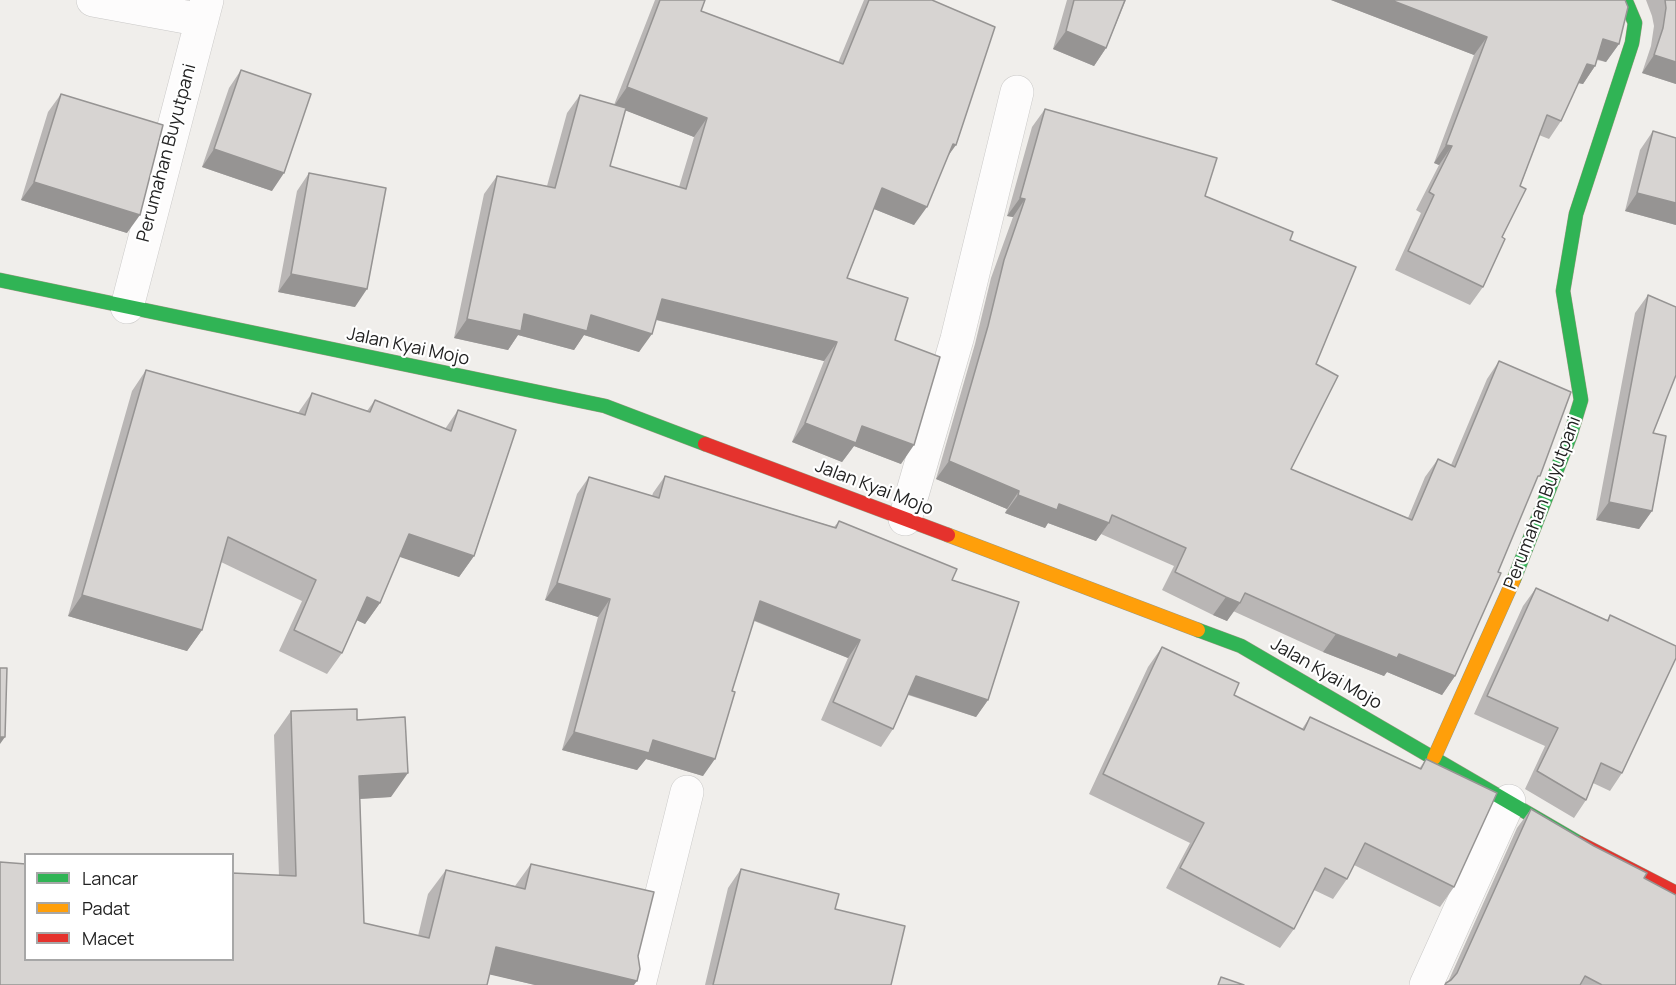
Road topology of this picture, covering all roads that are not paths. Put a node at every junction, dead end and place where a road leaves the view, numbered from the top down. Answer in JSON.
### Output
{"nodes":[{"id":1,"x":93,"y":0,"type":"edge"},
{"id":2,"x":1632,"y":8,"type":"edge"},
{"id":3,"x":204,"y":10,"type":"edge"},
{"id":4,"x":1017,"y":92,"type":"dead end"},
{"id":5,"x":0,"y":280,"type":"edge"},
{"id":6,"x":127,"y":307,"type":"junction"},
{"id":7,"x":906,"y":519,"type":"junction"},
{"id":8,"x":1434,"y":758,"type":"junction"},
{"id":9,"x":687,"y":792,"type":"dead end"},
{"id":10,"x":1509,"y":801,"type":"junction"},
{"id":11,"x":1676,"y":893,"type":"edge"},
{"id":12,"x":639,"y":985,"type":"edge"},
{"id":13,"x":1426,"y":985,"type":"edge"}],
"edges":[{"from":1,"to":3,"type":"street"},
{"from":2,"to":8,"type":"street","name":"Perumahan Buyutpani"},
{"from":3,"to":6,"type":"street","name":"Perumahan Buyutpani"},
{"from":4,"to":7,"type":"street"},
{"from":5,"to":6,"type":"street","name":"Jalan Kyai Mojo"},
{"from":6,"to":7,"type":"street","name":"Jalan Kyai Mojo"},
{"from":7,"to":8,"type":"street","name":"Jalan Kyai Mojo"},
{"from":8,"to":10,"type":"street","name":"Jalan Kyai Mojo"},
{"from":9,"to":12,"type":"street"},
{"from":10,"to":11,"type":"street","name":"Jalan Kyai Mojo"},
{"from":10,"to":13,"type":"street"}]}
